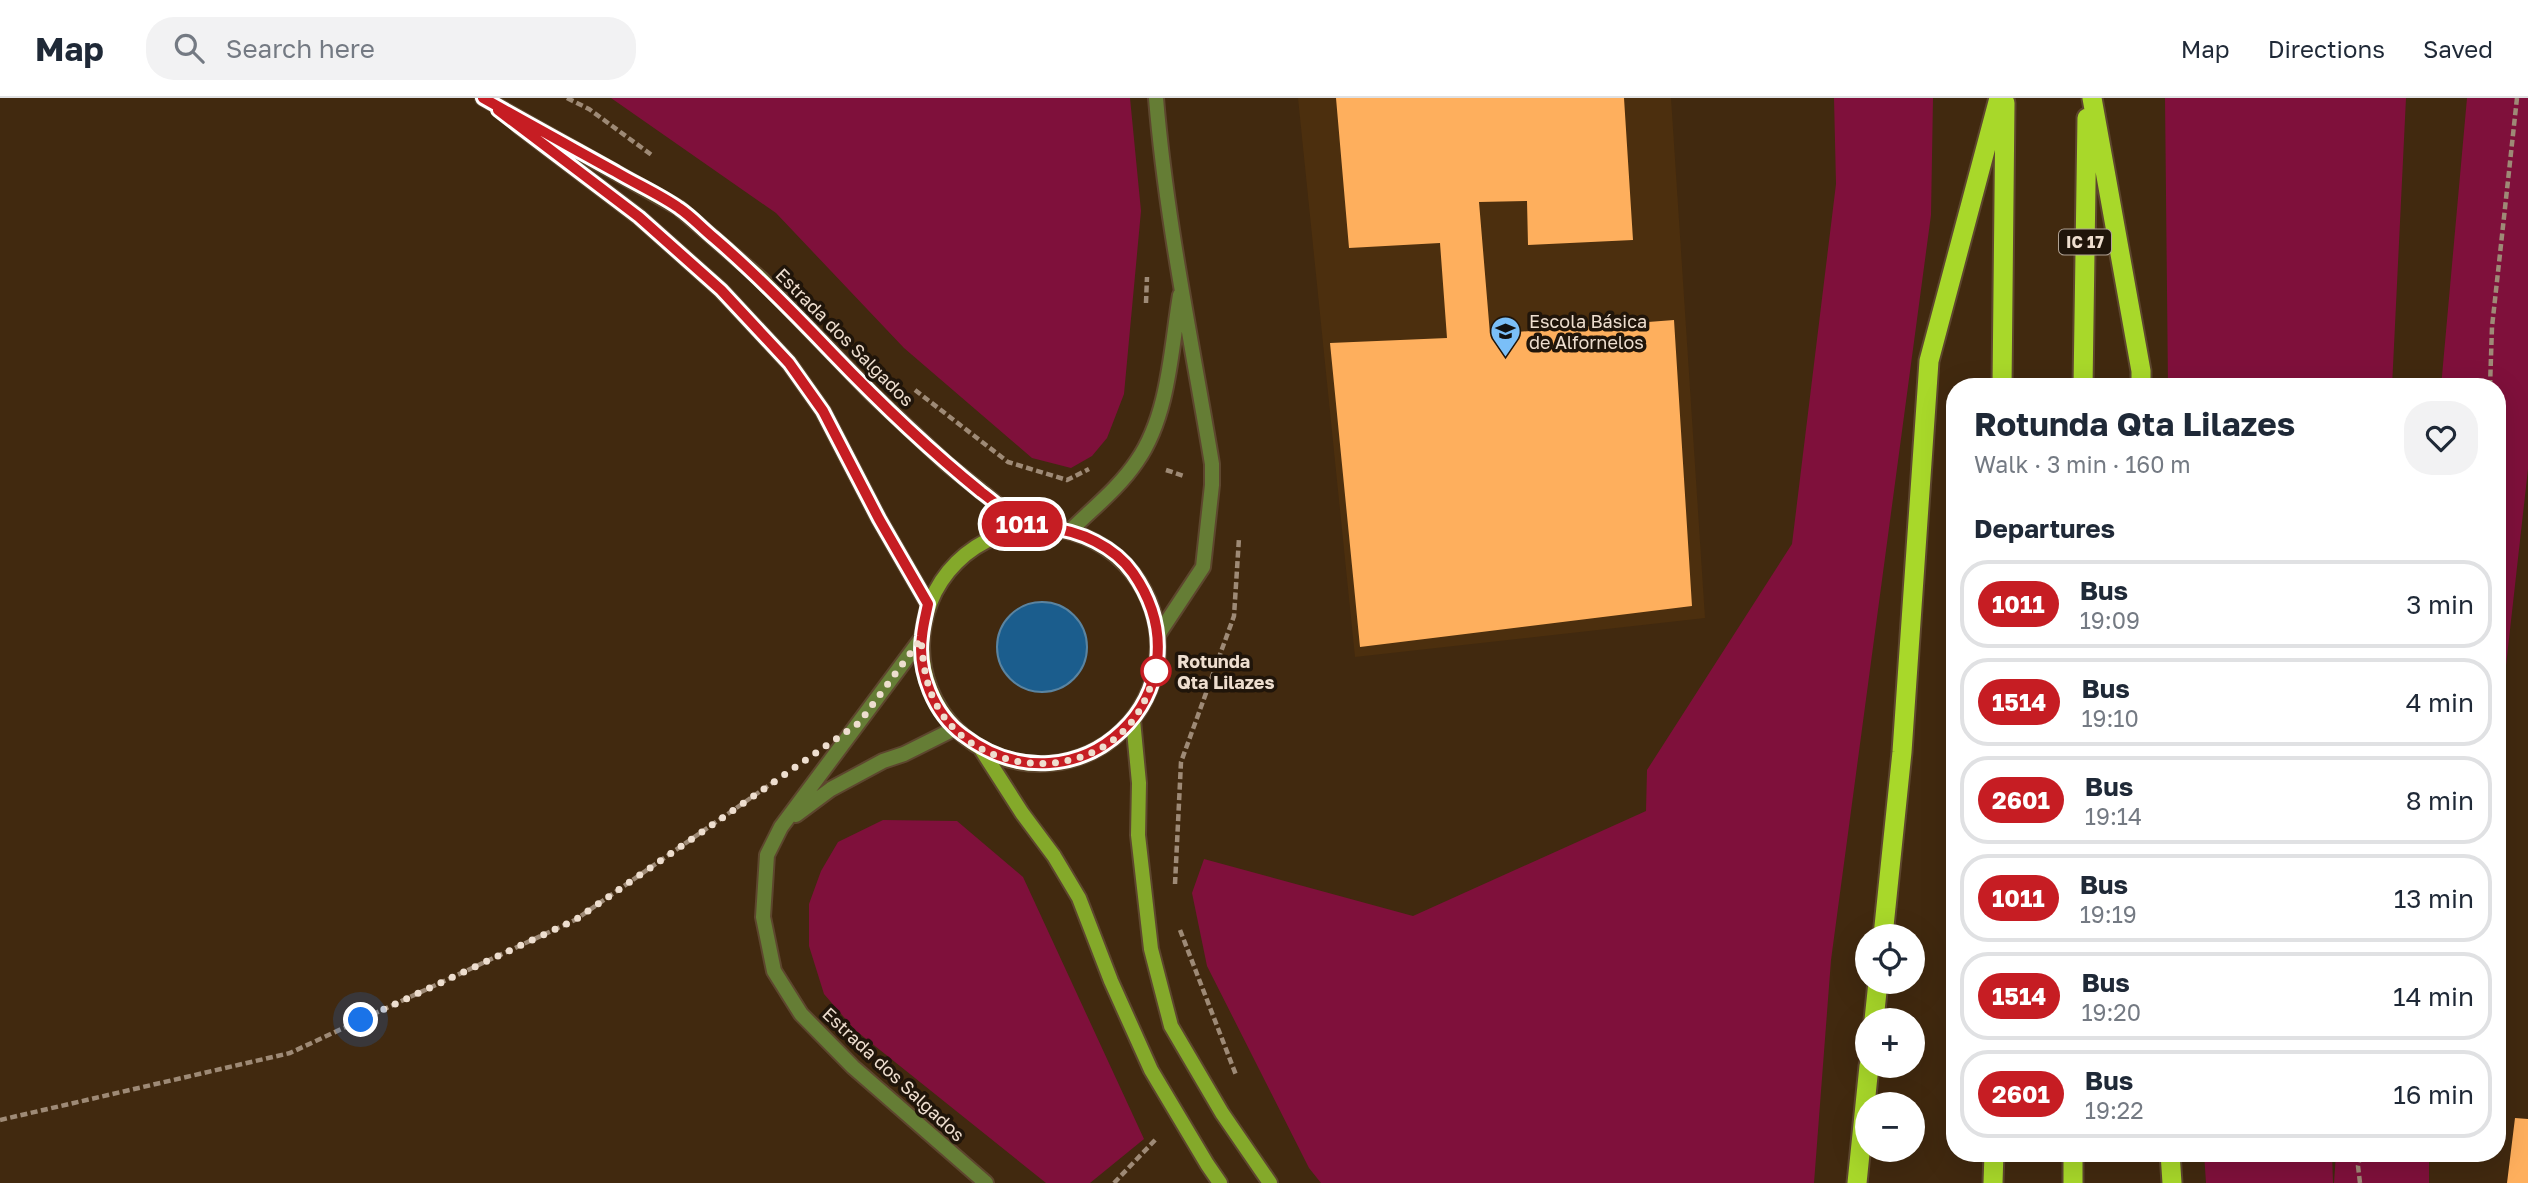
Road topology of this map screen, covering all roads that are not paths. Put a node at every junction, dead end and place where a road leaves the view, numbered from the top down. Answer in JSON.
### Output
{"nodes":[{"id":1,"x":483,"y":98,"type":"edge"},
{"id":2,"x":1156,"y":98,"type":"edge"},
{"id":3,"x":1999,"y":98,"type":"edge"},
{"id":4,"x":2005,"y":98,"type":"edge"},
{"id":5,"x":2089,"y":98,"type":"edge"},
{"id":6,"x":1182,"y":283,"type":"junction"},
{"id":7,"x":2002,"y":378,"type":"edge"},
{"id":8,"x":2083,"y":378,"type":"edge"},
{"id":9,"x":2141,"y":378,"type":"edge"},
{"id":10,"x":1027,"y":528,"type":"junction"},
{"id":11,"x":1070,"y":531,"type":"junction"},
{"id":12,"x":928,"y":604,"type":"junction"},
{"id":13,"x":1158,"y":635,"type":"junction"},
{"id":14,"x":921,"y":639,"type":"junction"},
{"id":15,"x":1133,"y":720,"type":"junction"},
{"id":16,"x":954,"y":729,"type":"junction"},
{"id":17,"x":981,"y":749,"type":"junction"},
{"id":18,"x":781,"y":827,"type":"junction"},
{"id":19,"x":1884,"y":924,"type":"edge"},
{"id":20,"x":1868,"y":1078,"type":"edge"},
{"id":21,"x":1994,"y":1162,"type":"edge"},
{"id":22,"x":2073,"y":1162,"type":"edge"},
{"id":23,"x":2171,"y":1162,"type":"edge"},
{"id":24,"x":986,"y":1183,"type":"edge"},
{"id":25,"x":1220,"y":1183,"type":"edge"},
{"id":26,"x":1270,"y":1183,"type":"edge"},
{"id":27,"x":1857,"y":1183,"type":"edge"},
{"id":28,"x":1993,"y":1183,"type":"edge"},
{"id":29,"x":2073,"y":1183,"type":"edge"},
{"id":30,"x":2172,"y":1183,"type":"edge"}],
"edges":[{"from":1,"to":10,"type":"main road","name":"Estrada dos Salgados"},
{"from":1,"to":12,"type":"main road","name":"Estrada dos Salgados"},
{"from":2,"to":6,"type":"street"},
{"from":3,"to":19,"type":"highway"},
{"from":4,"to":7,"type":"highway"},
{"from":5,"to":8,"type":"highway","number":"IC 17"},
{"from":5,"to":9,"type":"highway"},
{"from":6,"to":11,"type":"street"},
{"from":6,"to":13,"type":"street"},
{"from":10,"to":11,"type":"main road"},
{"from":10,"to":12,"type":"main road"},
{"from":11,"to":13,"type":"main road"},
{"from":12,"to":14,"type":"main road"},
{"from":13,"to":15,"type":"main road"},
{"from":14,"to":16,"type":"main road"},
{"from":14,"to":18,"type":"street","name":"Estrada dos Salgados"},
{"from":15,"to":17,"type":"main road"},
{"from":15,"to":26,"type":"main road"},
{"from":16,"to":17,"type":"main road"},
{"from":16,"to":18,"type":"street"},
{"from":17,"to":25,"type":"main road"},
{"from":18,"to":24,"type":"street","name":"Estrada dos Salgados"},
{"from":20,"to":27,"type":"highway"},
{"from":21,"to":28,"type":"highway"},
{"from":22,"to":29,"type":"highway"},
{"from":23,"to":30,"type":"highway"}]}
